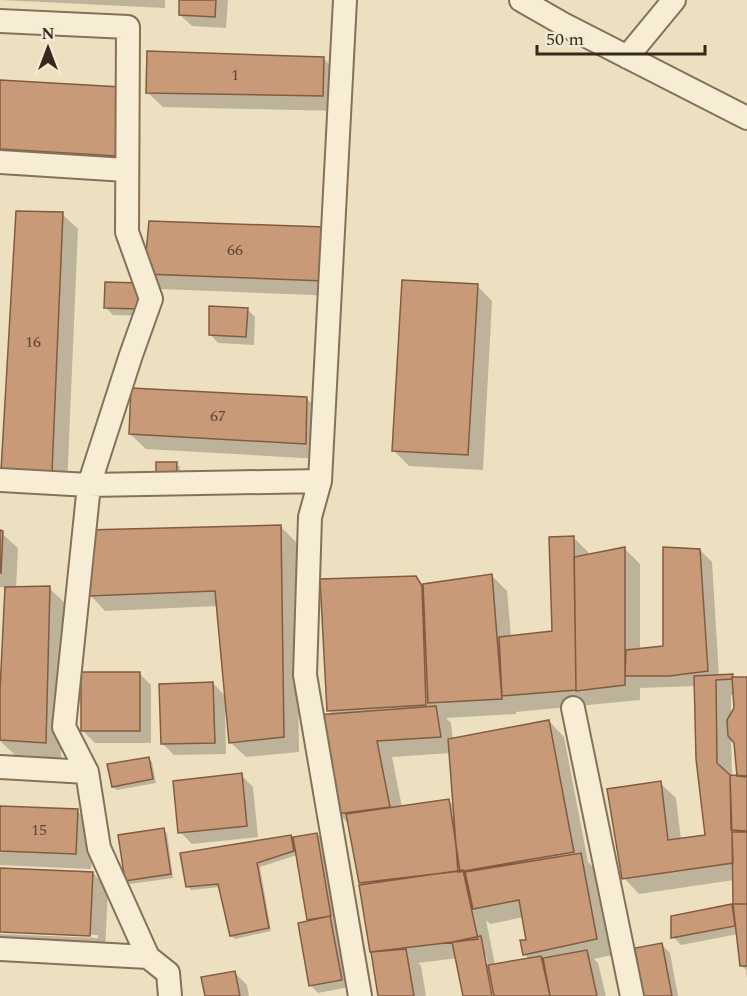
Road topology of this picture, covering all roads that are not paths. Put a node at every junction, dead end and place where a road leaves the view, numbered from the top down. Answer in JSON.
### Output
{"nodes":[{"id":1,"x":345,"y":0,"type":"edge"},
{"id":2,"x":520,"y":0,"type":"edge"},
{"id":3,"x":674,"y":0,"type":"edge"},
{"id":4,"x":0,"y":21,"type":"edge"},
{"id":5,"x":627,"y":57,"type":"junction"},
{"id":6,"x":747,"y":118,"type":"edge"},
{"id":7,"x":0,"y":162,"type":"edge"},
{"id":8,"x":126,"y":170,"type":"junction"},
{"id":9,"x":0,"y":480,"type":"edge"},
{"id":10,"x":320,"y":481,"type":"junction"},
{"id":11,"x":89,"y":485,"type":"junction"},
{"id":12,"x":573,"y":708,"type":"dead end"},
{"id":13,"x":0,"y":767,"type":"edge"},
{"id":14,"x":87,"y":772,"type":"junction"},
{"id":15,"x":0,"y":949,"type":"edge"},
{"id":16,"x":148,"y":957,"type":"junction"},
{"id":17,"x":170,"y":996,"type":"edge"},
{"id":18,"x":360,"y":996,"type":"edge"},
{"id":19,"x":632,"y":996,"type":"edge"}],
"edges":[{"from":1,"to":10,"type":"street"},
{"from":2,"to":5,"type":"street"},
{"from":3,"to":5,"type":"street"},
{"from":4,"to":8,"type":"street"},
{"from":5,"to":6,"type":"street"},
{"from":7,"to":8,"type":"street"},
{"from":8,"to":11,"type":"street"},
{"from":9,"to":11,"type":"street"},
{"from":10,"to":11,"type":"street"},
{"from":10,"to":18,"type":"street"},
{"from":11,"to":14,"type":"street"},
{"from":12,"to":19,"type":"street"},
{"from":13,"to":14,"type":"street"},
{"from":14,"to":16,"type":"street"},
{"from":15,"to":16,"type":"street"},
{"from":16,"to":17,"type":"street"}]}
